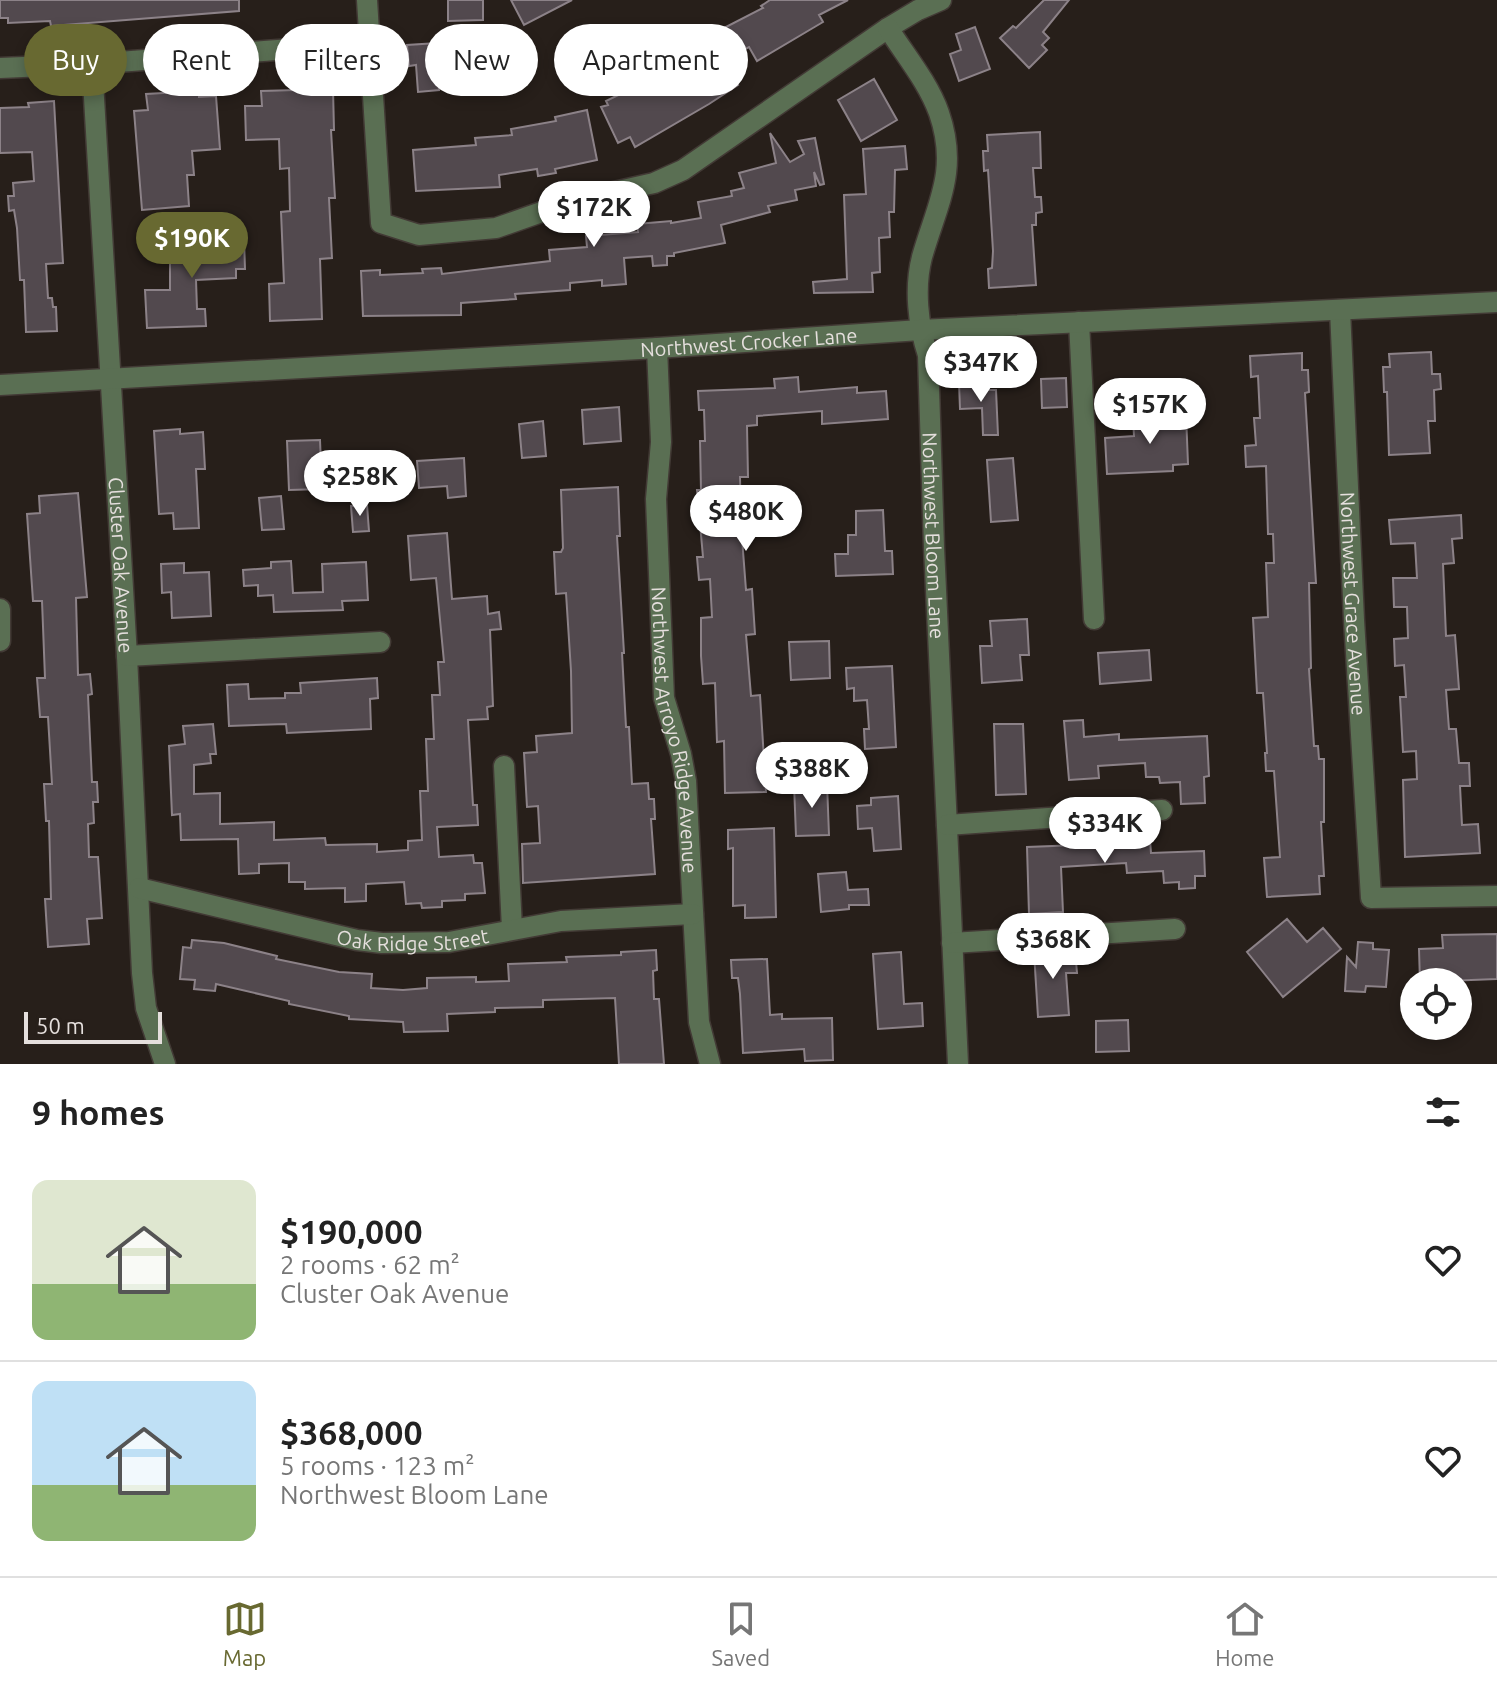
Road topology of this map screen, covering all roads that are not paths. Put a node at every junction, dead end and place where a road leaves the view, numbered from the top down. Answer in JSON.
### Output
{"nodes":[{"id":1,"x":367,"y":0,"type":"edge"},
{"id":2,"x":941,"y":0,"type":"edge"},
{"id":3,"x":368,"y":24,"type":"edge"},
{"id":4,"x":888,"y":28,"type":"junction"},
{"id":5,"x":275,"y":50,"type":"edge"},
{"id":6,"x":127,"y":61,"type":"edge"},
{"id":7,"x":24,"y":67,"type":"edge"},
{"id":8,"x":0,"y":68,"type":"edge"},
{"id":9,"x":94,"y":96,"type":"edge"},
{"id":10,"x":373,"y":96,"type":"edge"},
{"id":11,"x":1497,"y":302,"type":"edge"},
{"id":12,"x":1340,"y":310,"type":"junction"},
{"id":13,"x":1079,"y":322,"type":"junction"},
{"id":14,"x":920,"y":330,"type":"junction"},
{"id":15,"x":657,"y":348,"type":"junction"},
{"id":16,"x":111,"y":378,"type":"junction"},
{"id":17,"x":0,"y":385,"type":"edge"},
{"id":18,"x":0,"y":609,"type":"edge"},
{"id":19,"x":1094,"y":619,"type":"dead end"},
{"id":20,"x":0,"y":641,"type":"edge"},
{"id":21,"x":380,"y":642,"type":"dead end"},
{"id":22,"x":127,"y":656,"type":"junction"},
{"id":23,"x":504,"y":766,"type":"dead end"},
{"id":24,"x":1162,"y":810,"type":"dead end"},
{"id":25,"x":947,"y":825,"type":"junction"},
{"id":26,"x":139,"y":888,"type":"junction"},
{"id":27,"x":1497,"y":896,"type":"edge"},
{"id":28,"x":693,"y":914,"type":"junction"},
{"id":29,"x":512,"y":929,"type":"junction"},
{"id":30,"x":1175,"y":929,"type":"dead end"},
{"id":31,"x":952,"y":943,"type":"junction"},
{"id":32,"x":165,"y":1064,"type":"edge"},
{"id":33,"x":710,"y":1064,"type":"edge"},
{"id":34,"x":958,"y":1064,"type":"edge"}],
"edges":[{"from":1,"to":3,"type":"street"},
{"from":2,"to":4,"type":"street"},
{"from":4,"to":10,"type":"street"},
{"from":4,"to":14,"type":"street","name":"Northwest Bloom Lane"},
{"from":5,"to":6,"type":"street"},
{"from":7,"to":8,"type":"street"},
{"from":9,"to":16,"type":"street","name":"Cluster Oak Avenue"},
{"from":11,"to":12,"type":"street","name":"Northwest Crocker Lane"},
{"from":12,"to":13,"type":"street","name":"Northwest Crocker Lane"},
{"from":12,"to":27,"type":"street","name":"Northwest Grace Avenue"},
{"from":13,"to":14,"type":"street","name":"Northwest Crocker Lane"},
{"from":13,"to":19,"type":"street"},
{"from":14,"to":15,"type":"street","name":"Northwest Crocker Lane"},
{"from":14,"to":25,"type":"street","name":"Northwest Bloom Lane"},
{"from":15,"to":16,"type":"street","name":"Northwest Crocker Lane"},
{"from":15,"to":28,"type":"street","name":"Northwest Arroyo Ridge Avenue"},
{"from":16,"to":17,"type":"street","name":"Northwest Crocker Lane"},
{"from":16,"to":22,"type":"street","name":"Cluster Oak Avenue"},
{"from":18,"to":20,"type":"street"},
{"from":21,"to":22,"type":"street"},
{"from":22,"to":26,"type":"street","name":"Cluster Oak Avenue"},
{"from":23,"to":29,"type":"street"},
{"from":24,"to":25,"type":"street"},
{"from":25,"to":31,"type":"street","name":"Northwest Bloom Lane"},
{"from":26,"to":29,"type":"street","name":"Oak Ridge Street"},
{"from":26,"to":32,"type":"street","name":"Cluster Oak Avenue"},
{"from":28,"to":29,"type":"street","name":"Oak Ridge Street"},
{"from":28,"to":33,"type":"street","name":"Northwest Arroyo Ridge Avenue"},
{"from":30,"to":31,"type":"street"},
{"from":31,"to":34,"type":"street","name":"Northwest Bloom Lane"}]}
